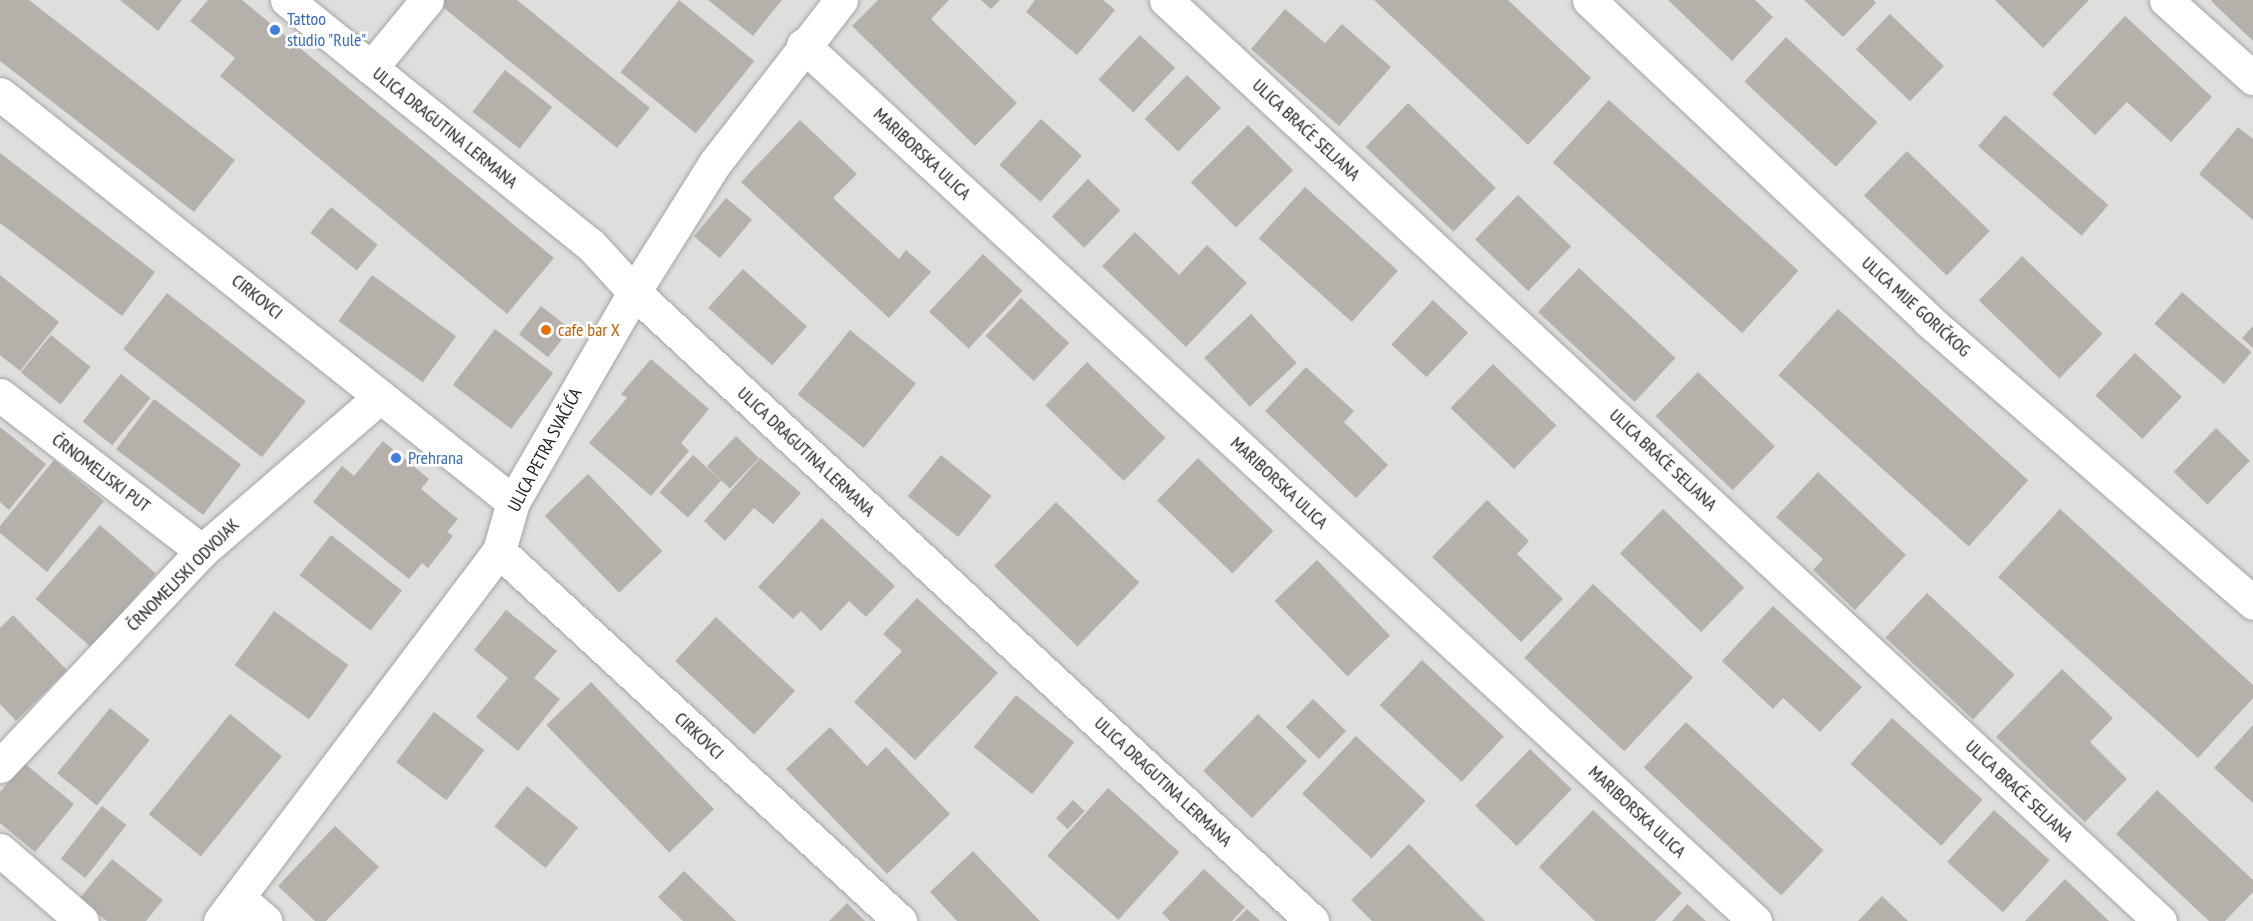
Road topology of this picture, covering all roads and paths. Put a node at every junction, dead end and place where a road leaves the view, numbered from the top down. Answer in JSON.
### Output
{"nodes":[{"id":1,"x":287,"y":0,"type":"edge"},
{"id":2,"x":427,"y":0,"type":"edge"},
{"id":3,"x":841,"y":0,"type":"edge"},
{"id":4,"x":1166,"y":0,"type":"edge"},
{"id":5,"x":1589,"y":0,"type":"edge"},
{"id":6,"x":2166,"y":0,"type":"edge"},
{"id":7,"x":804,"y":45,"type":"junction"},
{"id":8,"x":371,"y":68,"type":"junction"},
{"id":9,"x":2253,"y":78,"type":"edge"},
{"id":10,"x":0,"y":94,"type":"edge"},
{"id":11,"x":634,"y":292,"type":"junction"},
{"id":12,"x":0,"y":395,"type":"edge"},
{"id":13,"x":380,"y":397,"type":"junction"},
{"id":14,"x":513,"y":502,"type":"junction"},
{"id":15,"x":202,"y":550,"type":"junction"},
{"id":16,"x":499,"y":551,"type":"junction"},
{"id":17,"x":2253,"y":603,"type":"edge"},
{"id":18,"x":0,"y":766,"type":"edge"},
{"id":19,"x":0,"y":850,"type":"edge"},
{"id":20,"x":229,"y":909,"type":"edge"},
{"id":21,"x":82,"y":921,"type":"edge"},
{"id":22,"x":265,"y":921,"type":"edge"},
{"id":23,"x":900,"y":921,"type":"edge"},
{"id":24,"x":1312,"y":921,"type":"edge"},
{"id":25,"x":1755,"y":921,"type":"edge"},
{"id":26,"x":2160,"y":921,"type":"edge"}],
"edges":[{"from":1,"to":8,"type":"street","name":"ULICA DRAGUTINA LERMANA"},
{"from":2,"to":8,"type":"street"},
{"from":3,"to":7,"type":"street","name":"ULICA PETRA SVAČIĆA"},
{"from":4,"to":26,"type":"street","name":"ULICA BRAĆE SELJANA"},
{"from":5,"to":17,"type":"street","name":"ULICA MIJE GORIČKOG"},
{"from":6,"to":9,"type":"street"},
{"from":7,"to":11,"type":"street","name":"ULICA PETRA SVAČIĆA"},
{"from":7,"to":25,"type":"street","name":"MARIBORSKA ULICA"},
{"from":8,"to":11,"type":"street","name":"ULICA DRAGUTINA LERMANA"},
{"from":10,"to":13,"type":"street","name":"CIRKOVCI"},
{"from":11,"to":14,"type":"street","name":"ULICA PETRA SVAČIĆA"},
{"from":11,"to":24,"type":"street","name":"ULICA DRAGUTINA LERMANA"},
{"from":12,"to":15,"type":"street","name":"ČRNOMELJSKI PUT"},
{"from":13,"to":14,"type":"street","name":"CIRKOVCI"},
{"from":13,"to":15,"type":"street","name":"ČRNOMELJSKI ODVOJAK"},
{"from":14,"to":16,"type":"street","name":"ULICA PETRA SVAČIĆA"},
{"from":15,"to":18,"type":"street","name":"ČRNOMELJSKI ODVOJAK"},
{"from":16,"to":20,"type":"street","name":"ULICA PETRA SVAČIĆA"},
{"from":16,"to":23,"type":"street","name":"CIRKOVCI"},
{"from":19,"to":21,"type":"street"},
{"from":20,"to":22,"type":"street"}]}
